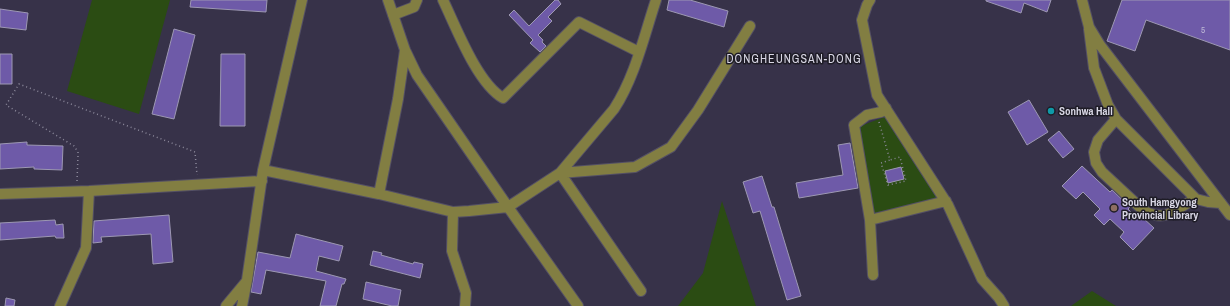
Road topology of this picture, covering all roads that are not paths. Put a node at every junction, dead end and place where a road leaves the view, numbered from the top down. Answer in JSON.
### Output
{"nodes":[{"id":1,"x":302,"y":0,"type":"edge"},
{"id":2,"x":388,"y":0,"type":"edge"},
{"id":3,"x":417,"y":0,"type":"edge"},
{"id":4,"x":443,"y":0,"type":"edge"},
{"id":5,"x":656,"y":0,"type":"edge"},
{"id":6,"x":870,"y":0,"type":"edge"},
{"id":7,"x":1082,"y":0,"type":"edge"},
{"id":8,"x":393,"y":15,"type":"junction"},
{"id":9,"x":750,"y":26,"type":"dead end"},
{"id":10,"x":1089,"y":27,"type":"junction"},
{"id":11,"x":405,"y":50,"type":"junction"},
{"id":12,"x":639,"y":52,"type":"junction"},
{"id":13,"x":886,"y":108,"type":"junction"},
{"id":14,"x":1116,"y":119,"type":"junction"},
{"id":15,"x":263,"y":170,"type":"junction"},
{"id":16,"x":560,"y":172,"type":"junction"},
{"id":17,"x":262,"y":181,"type":"junction"},
{"id":18,"x":89,"y":191,"type":"junction"},
{"id":19,"x":0,"y":194,"type":"edge"},
{"id":20,"x":379,"y":194,"type":"junction"},
{"id":21,"x":1196,"y":199,"type":"junction"},
{"id":22,"x":946,"y":201,"type":"junction"},
{"id":23,"x":1221,"y":203,"type":"junction"},
{"id":24,"x":508,"y":207,"type":"junction"},
{"id":25,"x":453,"y":212,"type":"junction"},
{"id":26,"x":1230,"y":215,"type":"edge"},
{"id":27,"x":870,"y":220,"type":"junction"},
{"id":28,"x":873,"y":275,"type":"dead end"},
{"id":29,"x":247,"y":280,"type":"junction"},
{"id":30,"x":641,"y":292,"type":"dead end"},
{"id":31,"x":60,"y":306,"type":"edge"},
{"id":32,"x":226,"y":306,"type":"edge"},
{"id":33,"x":242,"y":306,"type":"edge"},
{"id":34,"x":465,"y":306,"type":"edge"},
{"id":35,"x":578,"y":306,"type":"edge"},
{"id":36,"x":1004,"y":306,"type":"edge"}],
"edges":[{"from":1,"to":15,"type":"street"},
{"from":2,"to":8,"type":"street"},
{"from":3,"to":8,"type":"street"},
{"from":4,"to":12,"type":"street"},
{"from":5,"to":12,"type":"street"},
{"from":6,"to":13,"type":"street"},
{"from":7,"to":10,"type":"street"},
{"from":8,"to":11,"type":"street"},
{"from":9,"to":16,"type":"street"},
{"from":10,"to":14,"type":"street"},
{"from":10,"to":23,"type":"street"},
{"from":11,"to":20,"type":"street"},
{"from":11,"to":24,"type":"street"},
{"from":12,"to":16,"type":"street"},
{"from":13,"to":22,"type":"street"},
{"from":13,"to":27,"type":"street"},
{"from":14,"to":21,"type":"street"},
{"from":14,"to":21,"type":"street"},
{"from":15,"to":17,"type":"street"},
{"from":15,"to":20,"type":"street"},
{"from":16,"to":24,"type":"street"},
{"from":16,"to":30,"type":"street"},
{"from":17,"to":18,"type":"street"},
{"from":17,"to":29,"type":"street"},
{"from":18,"to":19,"type":"street"},
{"from":18,"to":31,"type":"street"},
{"from":20,"to":25,"type":"street"},
{"from":21,"to":23,"type":"street"},
{"from":22,"to":27,"type":"street"},
{"from":22,"to":36,"type":"street"},
{"from":23,"to":26,"type":"street"},
{"from":24,"to":25,"type":"street"},
{"from":24,"to":35,"type":"street"},
{"from":25,"to":34,"type":"street"},
{"from":27,"to":28,"type":"street"},
{"from":29,"to":32,"type":"street"},
{"from":29,"to":33,"type":"street"}]}
